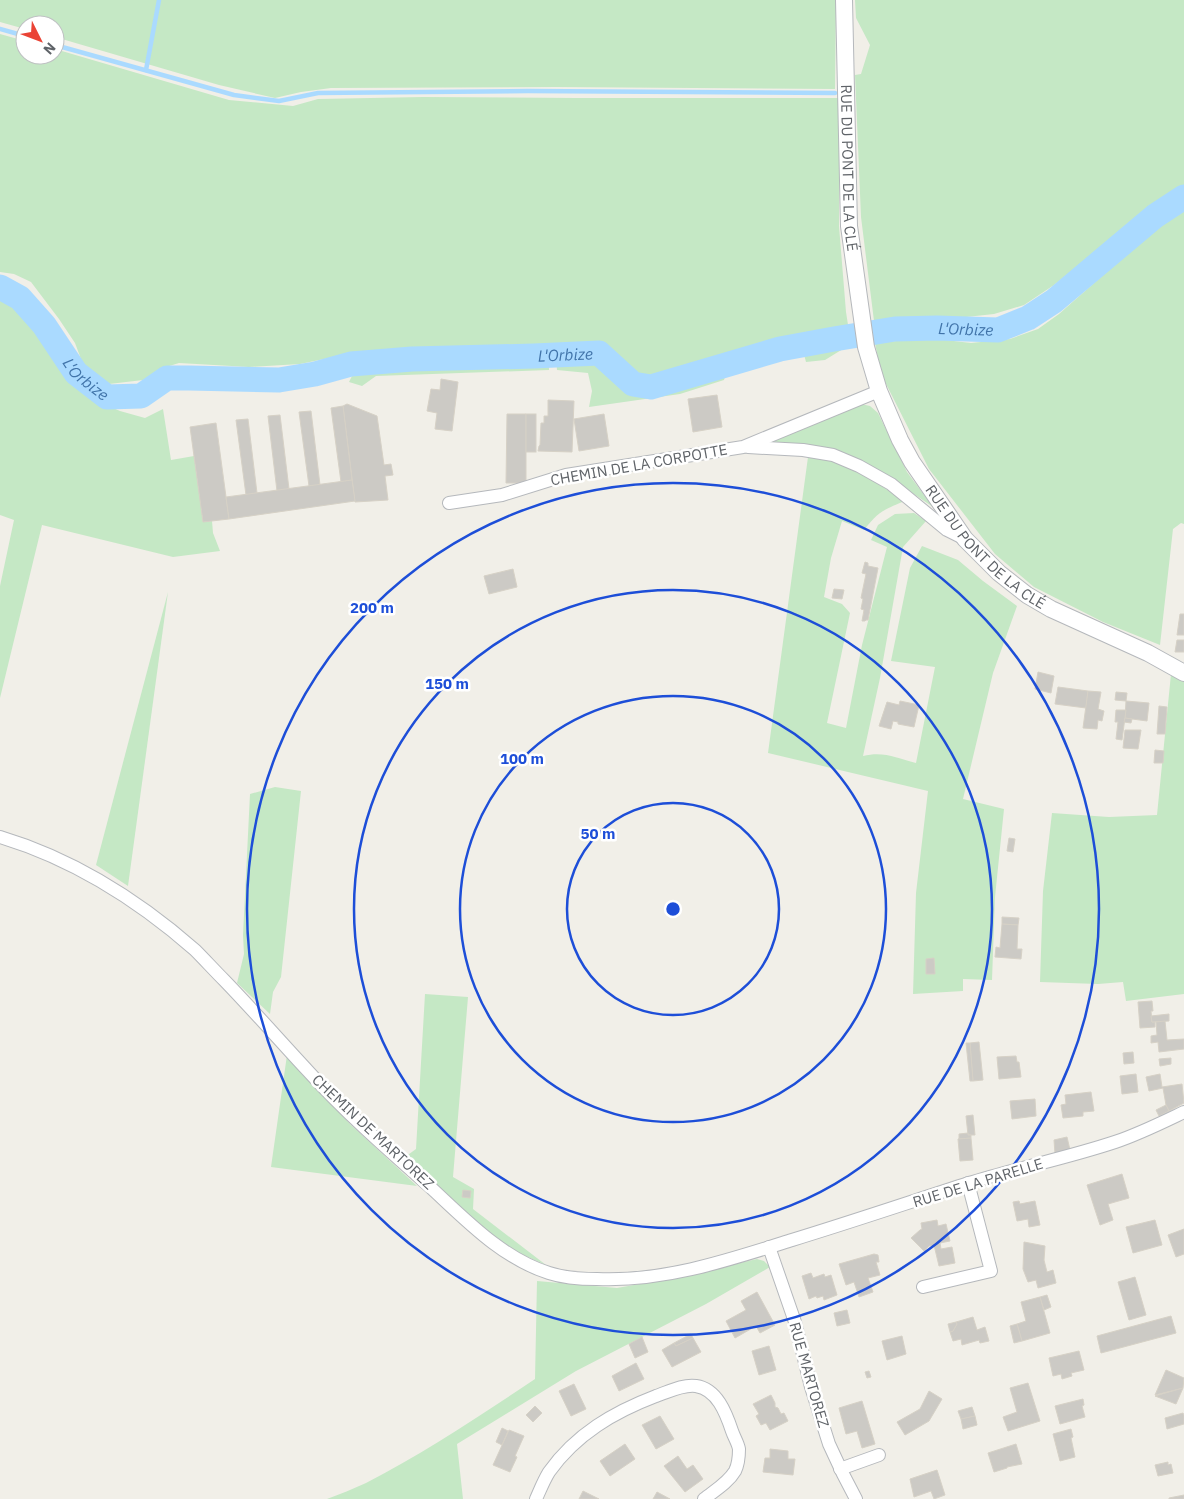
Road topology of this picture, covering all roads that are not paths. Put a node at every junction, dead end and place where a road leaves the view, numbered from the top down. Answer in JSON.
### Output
{"nodes":[{"id":1,"x":844,"y":0,"type":"edge"},
{"id":2,"x":879,"y":391,"type":"junction"},
{"id":3,"x":743,"y":447,"type":"junction"},
{"id":4,"x":448,"y":504,"type":"dead end"},
{"id":5,"x":965,"y":539,"type":"junction"},
{"id":6,"x":1184,"y":674,"type":"edge"},
{"id":7,"x":0,"y":837,"type":"edge"},
{"id":8,"x":1184,"y":1112,"type":"edge"},
{"id":9,"x":968,"y":1183,"type":"junction"},
{"id":10,"x":769,"y":1247,"type":"junction"},
{"id":11,"x":923,"y":1287,"type":"dead end"},
{"id":12,"x":879,"y":1455,"type":"dead end"},
{"id":13,"x":840,"y":1469,"type":"junction"},
{"id":14,"x":536,"y":1499,"type":"edge"},
{"id":15,"x":704,"y":1499,"type":"edge"},
{"id":16,"x":856,"y":1499,"type":"edge"}],
"edges":[{"from":1,"to":2,"type":"street","name":"RUE DU PONT DE LA CLÉ"},
{"from":2,"to":3,"type":"street","name":"CHEMIN DE LA CORPOTTE"},
{"from":2,"to":5,"type":"street","name":"RUE DU PONT DE LA CLÉ"},
{"from":3,"to":4,"type":"street","name":"CHEMIN DE LA CORPOTTE"},
{"from":3,"to":5,"type":"street","name":"CHEMIN DE LA CORPOTTE"},
{"from":5,"to":6,"type":"street","name":"RUE DU PONT DE LA CLÉ"},
{"from":7,"to":10,"type":"street","name":"CHEMIN DE MARTOREZ"},
{"from":8,"to":9,"type":"street","name":"RUE DE LA PARELLE"},
{"from":9,"to":10,"type":"street","name":"RUE DE LA PARELLE"},
{"from":9,"to":11,"type":"street"},
{"from":10,"to":13,"type":"street","name":"RUE MARTOREZ"},
{"from":12,"to":13,"type":"street"},
{"from":13,"to":16,"type":"street","name":"RUE MARTOREZ"},
{"from":14,"to":15,"type":"street"}]}
